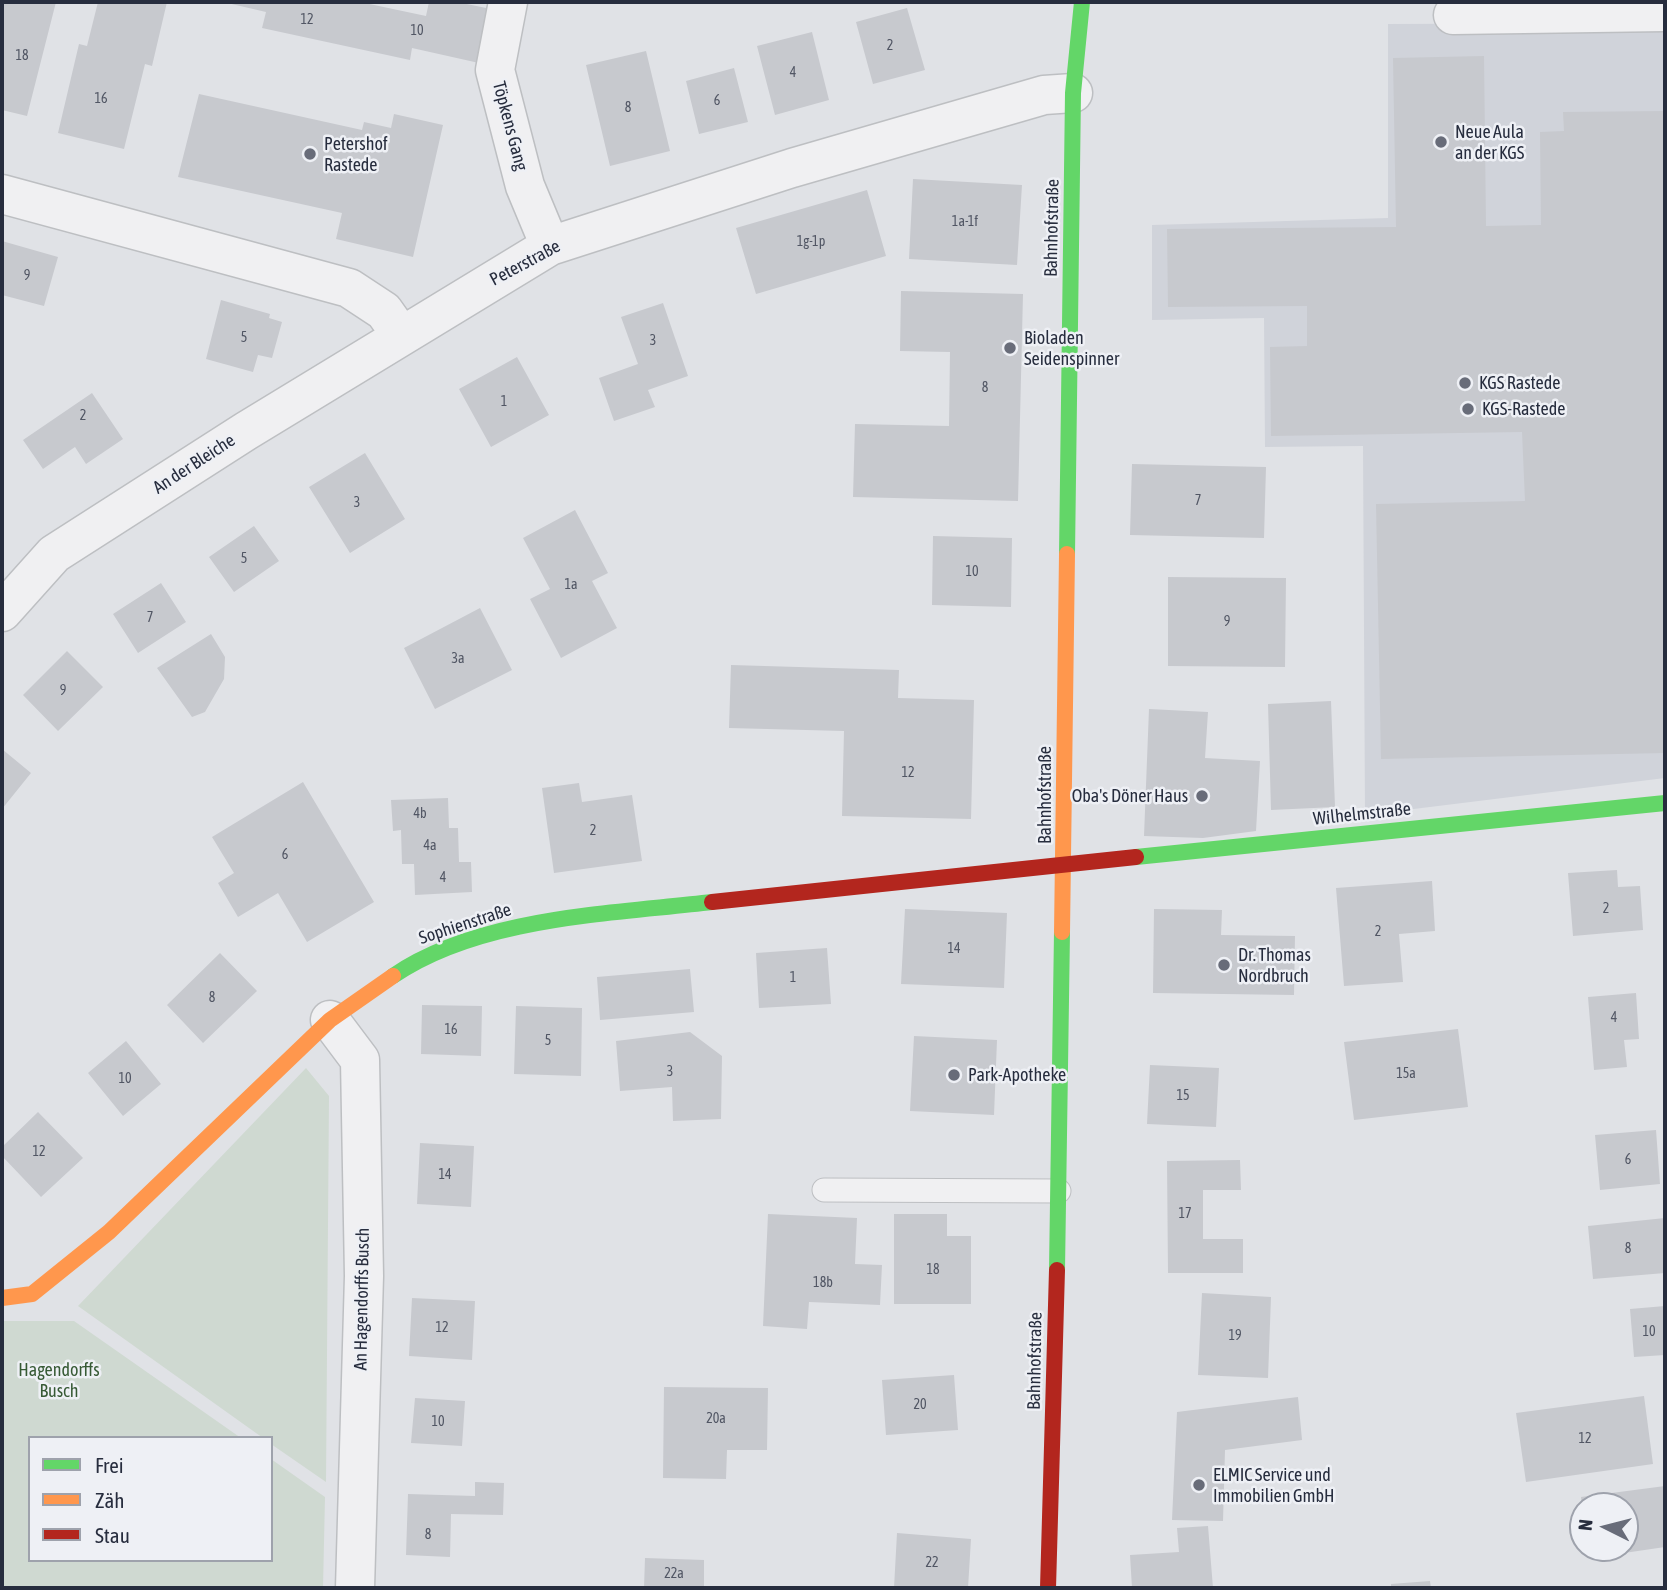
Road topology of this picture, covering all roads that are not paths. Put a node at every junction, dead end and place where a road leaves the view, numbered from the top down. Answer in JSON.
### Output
{"nodes":[{"id":1,"x":508,"y":2,"type":"edge"},
{"id":2,"x":1082,"y":2,"type":"edge"},
{"id":3,"x":1665,"y":12,"type":"edge"},
{"id":4,"x":1453,"y":15,"type":"dead end"},
{"id":5,"x":1073,"y":93,"type":"junction"},
{"id":6,"x":2,"y":194,"type":"edge"},
{"id":7,"x":550,"y":246,"type":"junction"},
{"id":8,"x":401,"y":335,"type":"junction"},
{"id":9,"x":2,"y":612,"type":"edge"},
{"id":10,"x":1665,"y":803,"type":"edge"},
{"id":11,"x":1063,"y":864,"type":"junction"},
{"id":12,"x":330,"y":1020,"type":"junction"},
{"id":13,"x":824,"y":1190,"type":"dead end"},
{"id":14,"x":1059,"y":1191,"type":"junction"},
{"id":15,"x":2,"y":1298,"type":"edge"},
{"id":16,"x":355,"y":1588,"type":"edge"},
{"id":17,"x":1048,"y":1588,"type":"edge"}],
"edges":[{"from":1,"to":7,"type":"street","name":"Töpkens Gang"},
{"from":2,"to":5,"type":"street","name":"Bahnhofstraße"},
{"from":3,"to":4,"type":"street"},
{"from":5,"to":7,"type":"street","name":"Peterstraße"},
{"from":5,"to":11,"type":"street","name":"Bahnhofstraße"},
{"from":6,"to":8,"type":"street"},
{"from":7,"to":8,"type":"street","name":"Peterstraße"},
{"from":8,"to":9,"type":"street","name":"An der Bleiche"},
{"from":10,"to":11,"type":"street","name":"Wilhelmstraße"},
{"from":11,"to":12,"type":"street","name":"Sophienstraße"},
{"from":11,"to":14,"type":"street","name":"Bahnhofstraße"},
{"from":12,"to":15,"type":"street","name":"Sophienstraße"},
{"from":12,"to":16,"type":"street","name":"An Hagendorffs Busch"},
{"from":13,"to":14,"type":"lane"},
{"from":14,"to":17,"type":"street","name":"Bahnhofstraße"}]}
